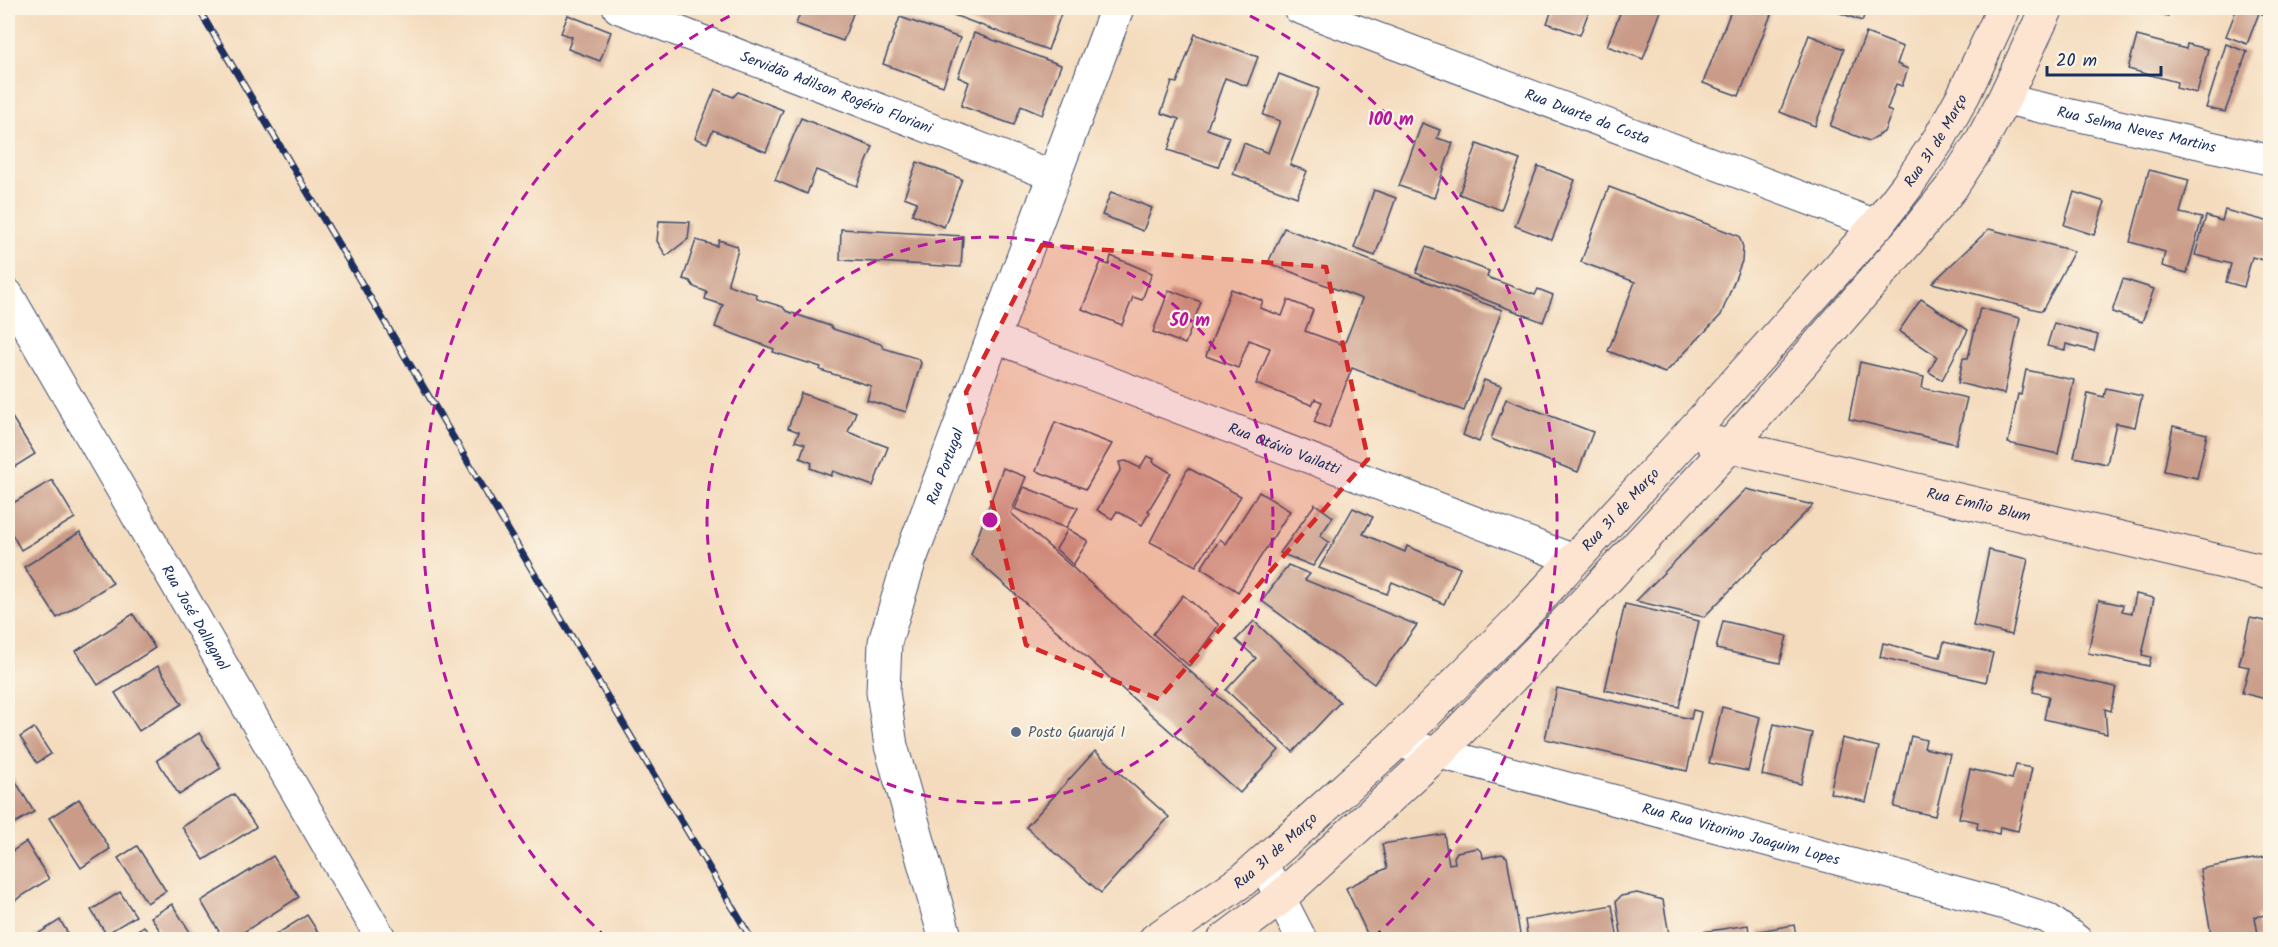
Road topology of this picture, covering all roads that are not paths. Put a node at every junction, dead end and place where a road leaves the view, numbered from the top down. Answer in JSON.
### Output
{"nodes":[{"id":1,"x":618,"y":8,"type":"edge"},
{"id":2,"x":1117,"y":8,"type":"edge"},
{"id":3,"x":1298,"y":8,"type":"edge"},
{"id":4,"x":2004,"y":8,"type":"edge"},
{"id":5,"x":2047,"y":8,"type":"edge"},
{"id":6,"x":2004,"y":99,"type":"junction"},
{"id":7,"x":2271,"y":160,"type":"edge"},
{"id":8,"x":1054,"y":176,"type":"junction"},
{"id":9,"x":1876,"y":225,"type":"junction"},
{"id":10,"x":8,"y":294,"type":"edge"},
{"id":11,"x":993,"y":337,"type":"junction"},
{"id":12,"x":1687,"y":437,"type":"junction"},
{"id":13,"x":1730,"y":446,"type":"junction"},
{"id":14,"x":1575,"y":560,"type":"junction"},
{"id":15,"x":2271,"y":573,"type":"edge"},
{"id":16,"x":1397,"y":742,"type":"junction"},
{"id":17,"x":1439,"y":752,"type":"junction"},
{"id":18,"x":1263,"y":864,"type":"junction"},
{"id":19,"x":1280,"y":898,"type":"junction"},
{"id":20,"x":382,"y":939,"type":"edge"},
{"id":21,"x":946,"y":939,"type":"edge"},
{"id":22,"x":1155,"y":939,"type":"edge"},
{"id":23,"x":1224,"y":939,"type":"edge"},
{"id":24,"x":1302,"y":939,"type":"edge"},
{"id":25,"x":2077,"y":939,"type":"edge"}],
"edges":[{"from":1,"to":8,"type":"street","name":"Servidão Adilson Rogério Floriani"},
{"from":2,"to":8,"type":"street","name":"Rua Portugal"},
{"from":3,"to":9,"type":"street","name":"Rua Duarte da Costa"},
{"from":4,"to":9,"type":"main road","name":"Rua 31 de Março"},
{"from":5,"to":6,"type":"main road"},
{"from":6,"to":7,"type":"street","name":"Rua Selma Neves Martins"},
{"from":6,"to":13,"type":"main road"},
{"from":8,"to":11,"type":"street","name":"Rua Portugal"},
{"from":9,"to":12,"type":"main road","name":"Rua 31 de Março"},
{"from":10,"to":20,"type":"street","name":"Rua José Dallagnol"},
{"from":11,"to":14,"type":"street","name":"Rua Otávio Vailatti"},
{"from":11,"to":21,"type":"street","name":"Rua Portugal"},
{"from":12,"to":13,"type":"main road","name":"Rua Emílio Blum"},
{"from":12,"to":14,"type":"main road","name":"Rua 31 de Março"},
{"from":13,"to":15,"type":"main road","name":"Rua Emílio Blum"},
{"from":13,"to":17,"type":"main road"},
{"from":14,"to":16,"type":"main road","name":"Rua 31 de Março"},
{"from":16,"to":17,"type":"street","name":"Rua Rua Vitorino Joaquim Lopes"},
{"from":16,"to":18,"type":"main road","name":"Rua 31 de Março"},
{"from":17,"to":19,"type":"main road"},
{"from":17,"to":25,"type":"street","name":"Rua Rua Vitorino Joaquim Lopes"},
{"from":18,"to":19,"type":"street"},
{"from":18,"to":22,"type":"main road","name":"Rua 31 de Março"},
{"from":19,"to":23,"type":"main road"},
{"from":19,"to":24,"type":"street"}]}
